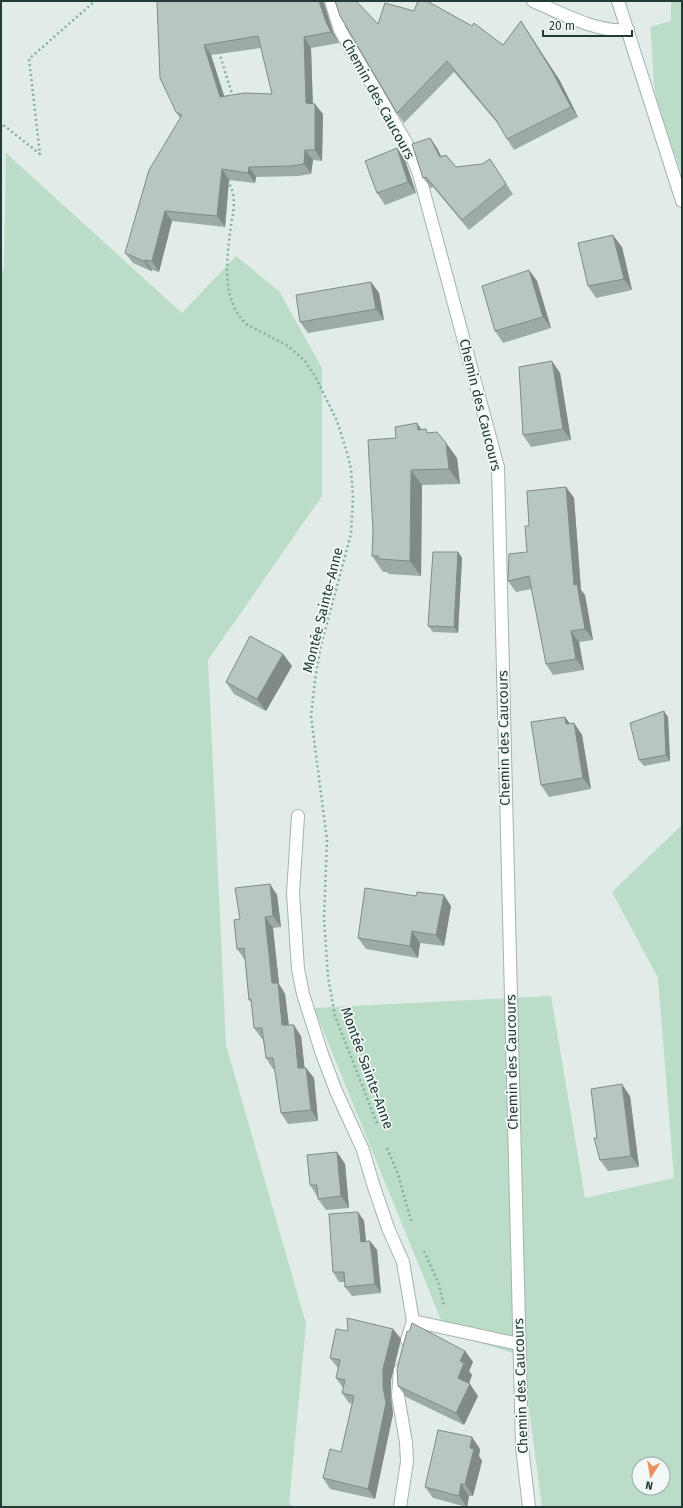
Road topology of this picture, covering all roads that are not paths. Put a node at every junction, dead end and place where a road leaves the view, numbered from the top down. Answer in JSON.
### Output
{"nodes":[{"id":1,"x":331,"y":1,"type":"edge"},
{"id":2,"x":533,"y":1,"type":"edge"},
{"id":3,"x":618,"y":1,"type":"edge"},
{"id":4,"x":628,"y":30,"type":"junction"},
{"id":5,"x":682,"y":201,"type":"edge"},
{"id":6,"x":298,"y":816,"type":"dead end"},
{"id":7,"x":413,"y":1321,"type":"junction"},
{"id":8,"x":519,"y":1344,"type":"junction"},
{"id":9,"x":400,"y":1507,"type":"edge"},
{"id":10,"x":529,"y":1507,"type":"edge"}],
"edges":[{"from":1,"to":8,"type":"street","name":"Chemin des Caucours"},
{"from":2,"to":4,"type":"street"},
{"from":3,"to":4,"type":"street"},
{"from":4,"to":5,"type":"street"},
{"from":6,"to":7,"type":"street"},
{"from":7,"to":8,"type":"street"},
{"from":7,"to":9,"type":"street"},
{"from":8,"to":10,"type":"street","name":"Chemin des Caucours"}]}
